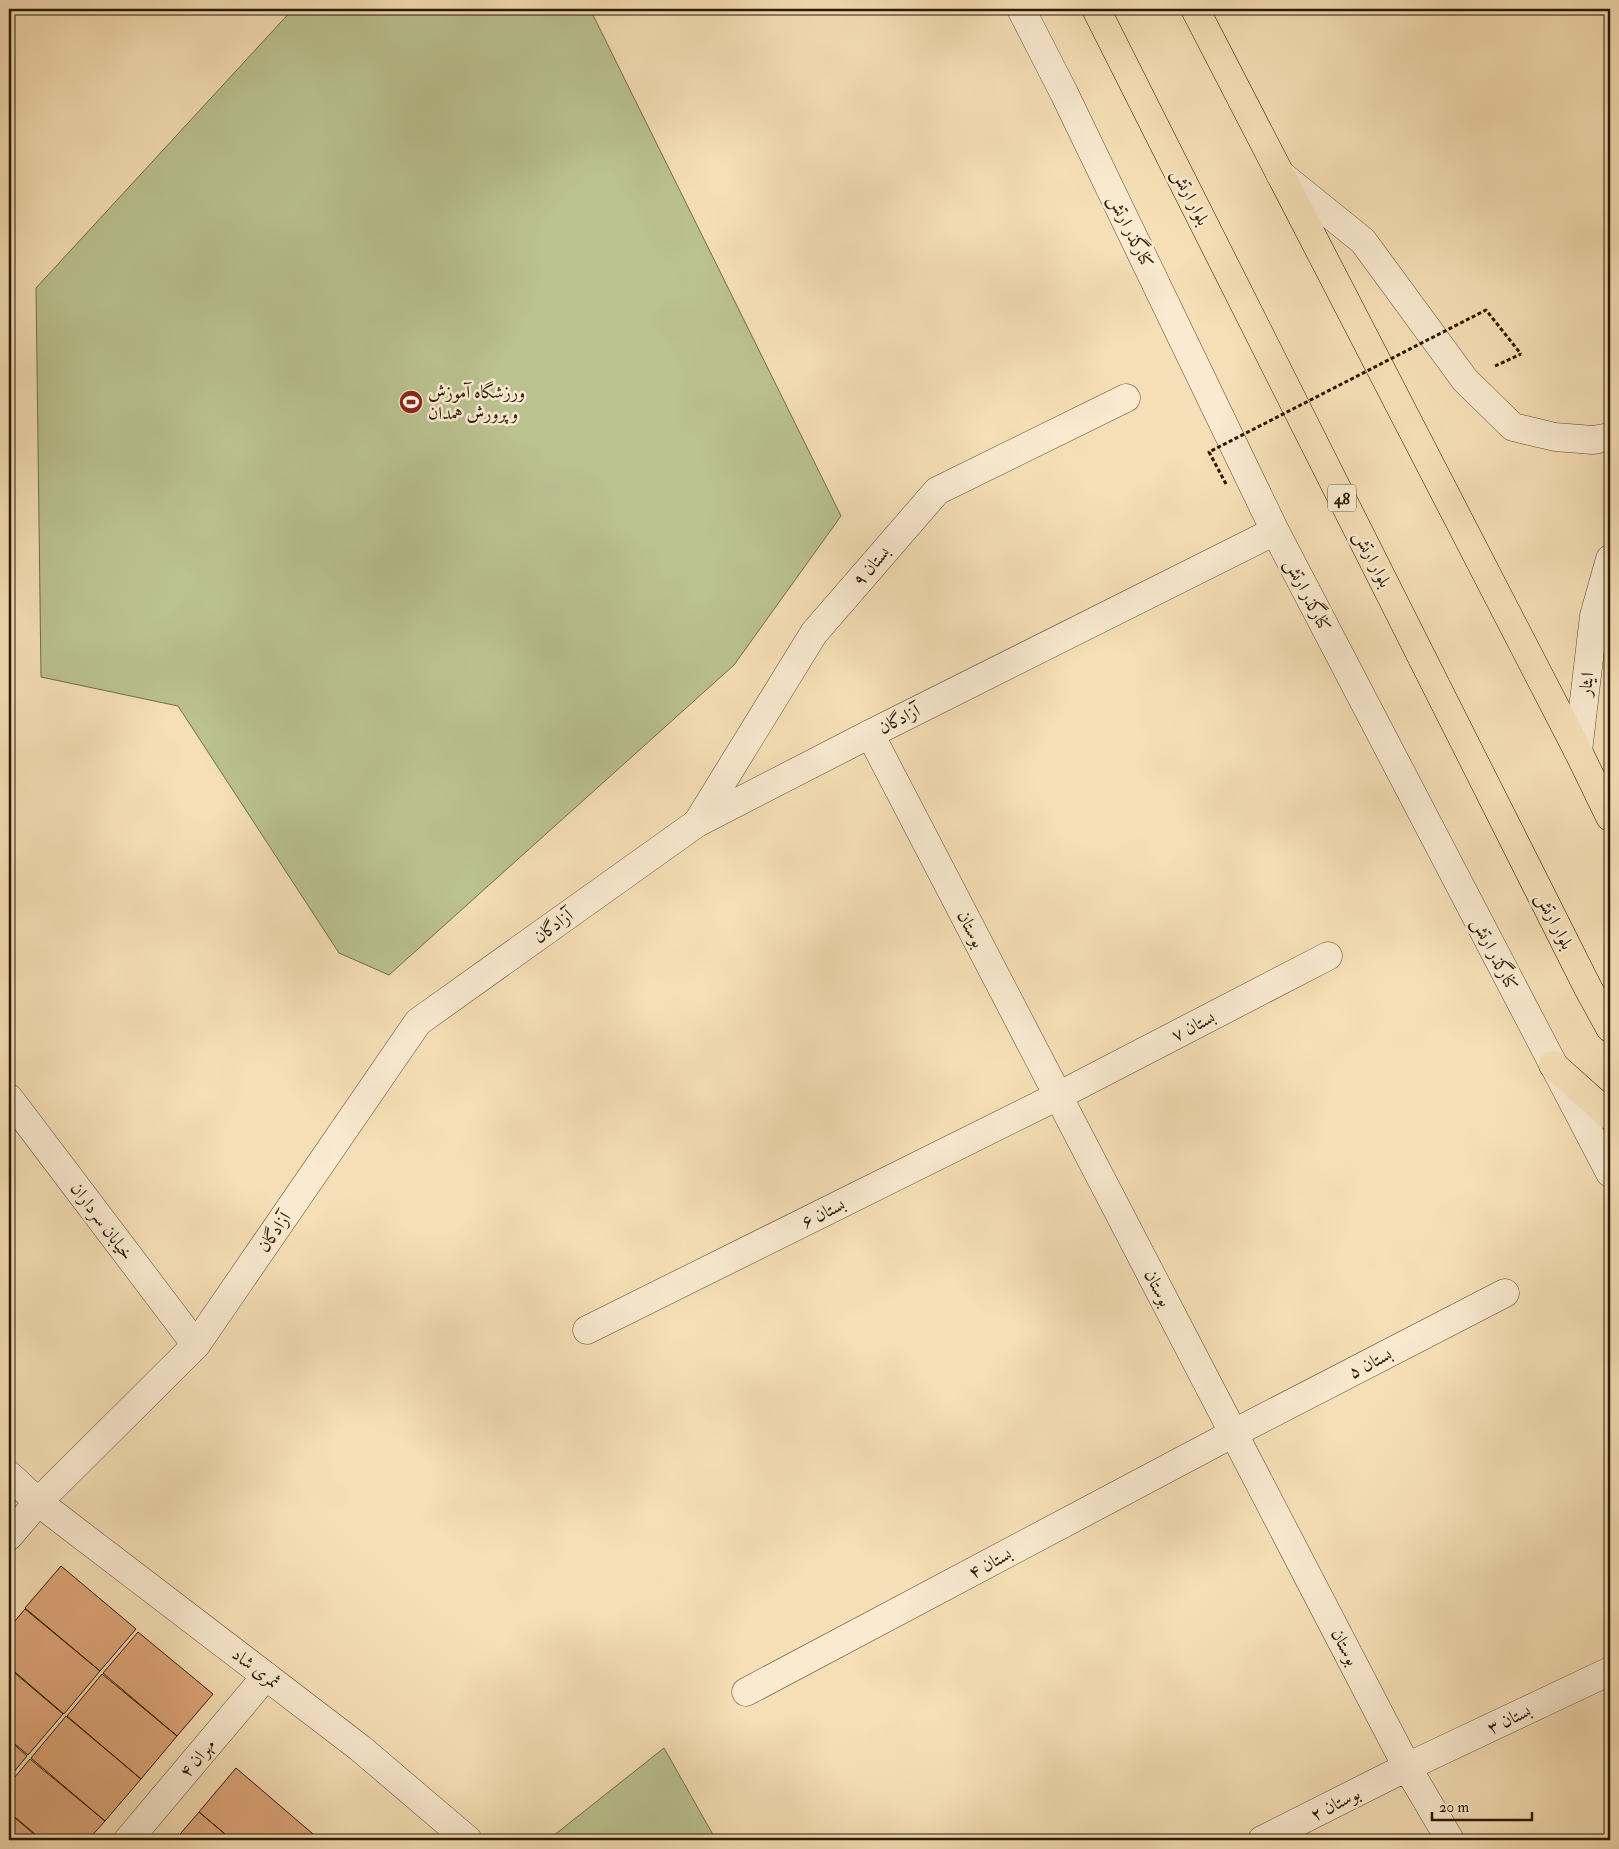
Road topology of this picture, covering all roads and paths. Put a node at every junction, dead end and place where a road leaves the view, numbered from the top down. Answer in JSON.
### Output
{"nodes":[{"id":1,"x":1021,"y":9,"type":"edge"},
{"id":2,"x":1096,"y":9,"type":"edge"},
{"id":3,"x":1195,"y":9,"type":"edge"},
{"id":4,"x":1280,"y":174,"type":"junction"},
{"id":5,"x":1521,"y":354,"type":"dead end"},
{"id":6,"x":1126,"y":398,"type":"dead end"},
{"id":7,"x":1610,"y":437,"type":"edge"},
{"id":8,"x":1226,"y":484,"type":"dead end"},
{"id":9,"x":1275,"y":531,"type":"junction"},
{"id":10,"x":1610,"y":559,"type":"edge"},
{"id":11,"x":870,"y":734,"type":"junction"},
{"id":12,"x":1578,"y":751,"type":"junction"},
{"id":13,"x":1610,"y":817,"type":"edge"},
{"id":14,"x":697,"y":823,"type":"junction"},
{"id":15,"x":1328,"y":956,"type":"dead end"},
{"id":16,"x":1610,"y":1028,"type":"edge"},
{"id":17,"x":1553,"y":1065,"type":"junction"},
{"id":18,"x":1058,"y":1096,"type":"junction"},
{"id":19,"x":9,"y":1098,"type":"edge"},
{"id":20,"x":1610,"y":1116,"type":"edge"},
{"id":21,"x":1610,"y":1173,"type":"edge"},
{"id":22,"x":1506,"y":1293,"type":"dead end"},
{"id":23,"x":587,"y":1330,"type":"dead end"},
{"id":24,"x":196,"y":1345,"type":"junction"},
{"id":25,"x":1234,"y":1433,"type":"junction"},
{"id":26,"x":9,"y":1474,"type":"edge"},
{"id":27,"x":38,"y":1502,"type":"junction"},
{"id":28,"x":9,"y":1536,"type":"edge"},
{"id":29,"x":1610,"y":1671,"type":"edge"},
{"id":30,"x":266,"y":1676,"type":"junction"},
{"id":31,"x":746,"y":1692,"type":"dead end"},
{"id":32,"x":1407,"y":1767,"type":"junction"},
{"id":33,"x":128,"y":1840,"type":"edge"},
{"id":34,"x":468,"y":1840,"type":"edge"},
{"id":35,"x":1262,"y":1840,"type":"edge"},
{"id":36,"x":1450,"y":1840,"type":"edge"}],
"edges":[{"from":1,"to":9,"type":"street","name":"کنارگذر ارتش"},
{"from":2,"to":16,"type":"highway","name":"بلوار ارتش","number":"48"},
{"from":3,"to":4,"type":"highway"},
{"from":4,"to":7,"type":"street"},
{"from":4,"to":12,"type":"highway"},
{"from":5,"to":8,"type":"path","bridge":true},
{"from":6,"to":14,"type":"street","name":"بستان ۹"},
{"from":9,"to":11,"type":"street","name":"آزادگان"},
{"from":9,"to":17,"type":"street","name":"کنارگذر ارتش"},
{"from":10,"to":12,"type":"street","name":"ایثار"},
{"from":11,"to":14,"type":"street","name":"آزادگان"},
{"from":11,"to":18,"type":"street","name":"بوستان"},
{"from":12,"to":13,"type":"highway"},
{"from":14,"to":24,"type":"street","name":"آزادگان"},
{"from":15,"to":18,"type":"street","name":"بستان ۷"},
{"from":17,"to":20,"type":"highway"},
{"from":17,"to":21,"type":"street","name":"کنارگذر ارتش"},
{"from":18,"to":23,"type":"street","name":"بستان ۶"},
{"from":18,"to":25,"type":"street","name":"بوستان"},
{"from":19,"to":24,"type":"street","name":"خیابان سرداران"},
{"from":22,"to":25,"type":"street","name":"بستان ۵"},
{"from":24,"to":27,"type":"street","name":"آزادگان"},
{"from":25,"to":31,"type":"street","name":"بستان ۴"},
{"from":25,"to":32,"type":"street","name":"بوستان"},
{"from":26,"to":27,"type":"street","name":"ثمری شاد"},
{"from":27,"to":28,"type":"street","name":"آزادگان"},
{"from":27,"to":30,"type":"street","name":"ثمری شاد"},
{"from":29,"to":32,"type":"street","name":"بستان ۳"},
{"from":30,"to":33,"type":"street","name":"مهران ۴"},
{"from":30,"to":34,"type":"street","name":"ثمری شاد"},
{"from":32,"to":35,"type":"street","name":"بوستان ۲"},
{"from":32,"to":36,"type":"street","name":"بوستان"}]}
